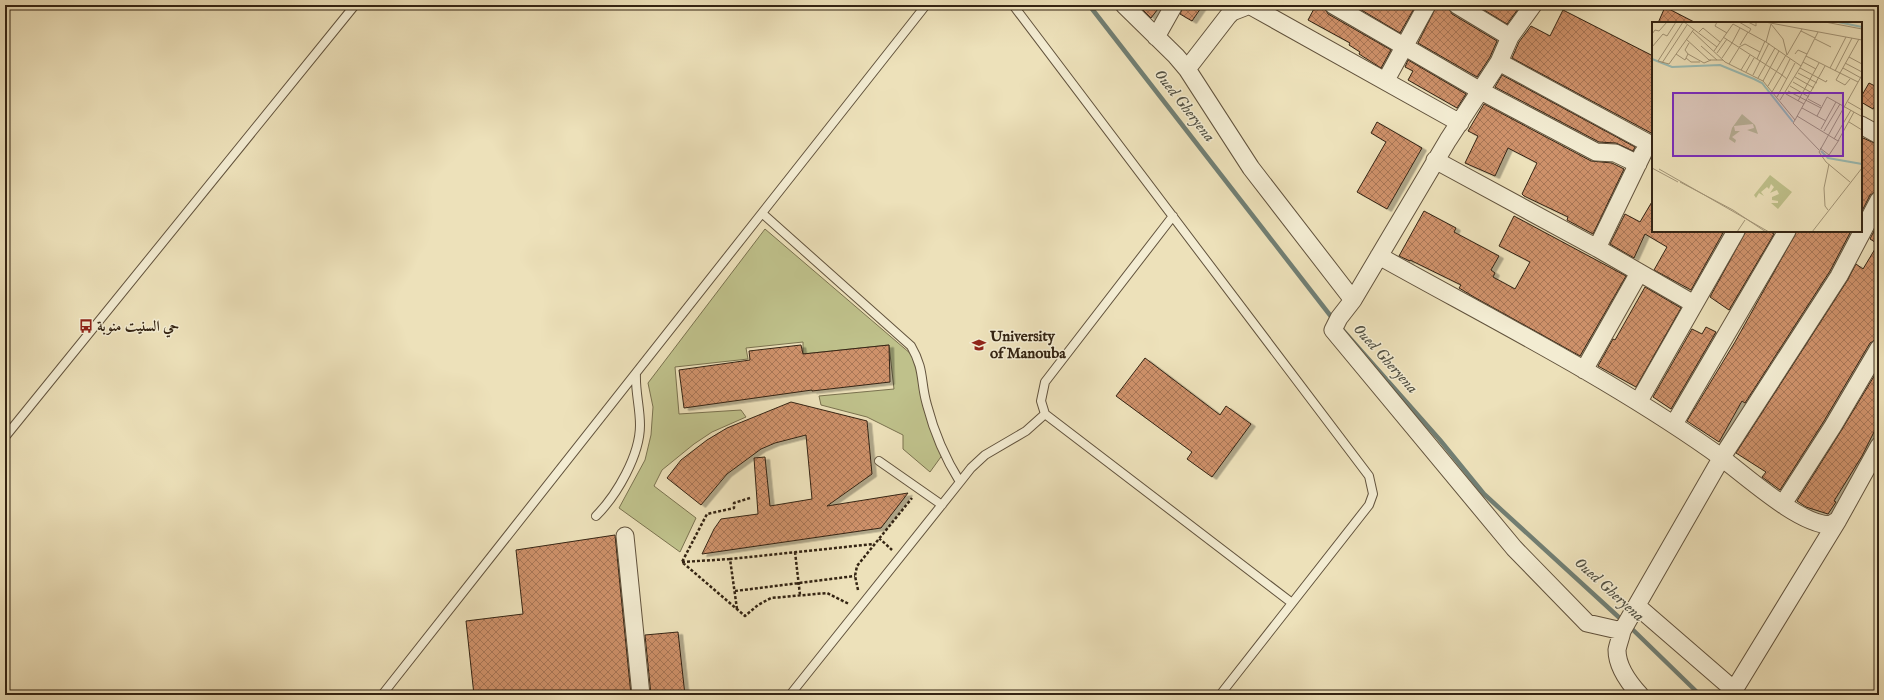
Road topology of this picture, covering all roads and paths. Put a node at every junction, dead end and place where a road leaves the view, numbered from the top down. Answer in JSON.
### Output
{"nodes":[{"id":1,"x":355,"y":5,"type":"edge"},
{"id":2,"x":926,"y":5,"type":"edge"},
{"id":3,"x":1013,"y":5,"type":"edge"},
{"id":4,"x":1124,"y":5,"type":"edge"},
{"id":5,"x":1174,"y":5,"type":"edge"},
{"id":6,"x":1250,"y":5,"type":"edge"},
{"id":7,"x":1332,"y":5,"type":"edge"},
{"id":8,"x":1427,"y":5,"type":"edge"},
{"id":9,"x":1458,"y":5,"type":"edge"},
{"id":10,"x":1533,"y":5,"type":"edge"},
{"id":11,"x":1156,"y":37,"type":"junction"},
{"id":12,"x":1510,"y":37,"type":"junction"},
{"id":13,"x":1404,"y":46,"type":"junction"},
{"id":14,"x":1499,"y":62,"type":"junction"},
{"id":15,"x":1187,"y":69,"type":"junction"},
{"id":16,"x":1386,"y":80,"type":"junction"},
{"id":17,"x":1480,"y":90,"type":"junction"},
{"id":18,"x":1460,"y":122,"type":"junction"},
{"id":19,"x":1862,"y":126,"type":"edge"},
{"id":20,"x":1879,"y":135,"type":"edge"},
{"id":21,"x":1651,"y":137,"type":"edge"},
{"id":22,"x":1435,"y":160,"type":"junction"},
{"id":23,"x":1638,"y":164,"type":"junction"},
{"id":24,"x":1879,"y":200,"type":"edge"},
{"id":25,"x":763,"y":214,"type":"junction"},
{"id":26,"x":1173,"y":216,"type":"junction"},
{"id":27,"x":1735,"y":232,"type":"edge"},
{"id":28,"x":1785,"y":232,"type":"edge"},
{"id":29,"x":1596,"y":248,"type":"junction"},
{"id":30,"x":1379,"y":256,"type":"junction"},
{"id":31,"x":1639,"y":273,"type":"junction"},
{"id":32,"x":1353,"y":300,"type":"junction"},
{"id":33,"x":1694,"y":304,"type":"junction"},
{"id":34,"x":1879,"y":348,"type":"edge"},
{"id":35,"x":1584,"y":370,"type":"junction"},
{"id":36,"x":636,"y":373,"type":"junction"},
{"id":37,"x":1639,"y":401,"type":"junction"},
{"id":38,"x":1045,"y":414,"type":"junction"},
{"id":39,"x":1674,"y":424,"type":"junction"},
{"id":40,"x":5,"y":437,"type":"edge"},
{"id":41,"x":1879,"y":446,"type":"edge"},
{"id":42,"x":1722,"y":457,"type":"junction"},
{"id":43,"x":879,"y":461,"type":"dead end"},
{"id":44,"x":960,"y":482,"type":"junction"},
{"id":45,"x":919,"y":489,"type":"junction"},
{"id":46,"x":750,"y":498,"type":"dead end"},
{"id":47,"x":1783,"y":504,"type":"junction"},
{"id":48,"x":942,"y":505,"type":"junction"},
{"id":49,"x":596,"y":516,"type":"dead end"},
{"id":50,"x":1838,"y":520,"type":"junction"},
{"id":51,"x":625,"y":536,"type":"dead end"},
{"id":52,"x":874,"y":544,"type":"junction"},
{"id":53,"x":795,"y":552,"type":"junction"},
{"id":54,"x":730,"y":559,"type":"junction"},
{"id":55,"x":682,"y":562,"type":"junction"},
{"id":56,"x":855,"y":576,"type":"junction"},
{"id":57,"x":799,"y":583,"type":"junction"},
{"id":58,"x":735,"y":591,"type":"junction"},
{"id":59,"x":859,"y":594,"type":"dead end"},
{"id":60,"x":800,"y":596,"type":"junction"},
{"id":61,"x":854,"y":599,"type":"dead end"},
{"id":62,"x":1292,"y":603,"type":"junction"},
{"id":63,"x":737,"y":609,"type":"junction"},
{"id":64,"x":1630,"y":619,"type":"junction"},
{"id":65,"x":382,"y":695,"type":"edge"},
{"id":66,"x":641,"y":695,"type":"edge"},
{"id":67,"x":790,"y":695,"type":"edge"},
{"id":68,"x":1220,"y":695,"type":"edge"},
{"id":69,"x":1640,"y":695,"type":"edge"}],
"edges":[{"from":1,"to":40,"type":"lane"},
{"from":2,"to":25,"type":"lane"},
{"from":3,"to":26,"type":"lane"},
{"from":4,"to":11,"type":"street"},
{"from":5,"to":11,"type":"street"},
{"from":6,"to":15,"type":"street"},
{"from":6,"to":16,"type":"street"},
{"from":7,"to":13,"type":"street"},
{"from":8,"to":13,"type":"street"},
{"from":9,"to":12,"type":"street"},
{"from":10,"to":12,"type":"street"},
{"from":11,"to":15,"type":"street"},
{"from":12,"to":14,"type":"street"},
{"from":13,"to":16,"type":"street"},
{"from":13,"to":17,"type":"street"},
{"from":14,"to":17,"type":"street"},
{"from":14,"to":21,"type":"street"},
{"from":15,"to":32,"type":"street"},
{"from":16,"to":18,"type":"street"},
{"from":17,"to":18,"type":"street"},
{"from":17,"to":23,"type":"street"},
{"from":18,"to":22,"type":"street"},
{"from":19,"to":20,"type":"street"},
{"from":21,"to":23,"type":"street"},
{"from":22,"to":29,"type":"street"},
{"from":22,"to":30,"type":"street"},
{"from":23,"to":29,"type":"street"},
{"from":24,"to":42,"type":"street"},
{"from":25,"to":36,"type":"lane"},
{"from":25,"to":44,"type":"lane"},
{"from":26,"to":38,"type":"lane"},
{"from":26,"to":62,"type":"lane"},
{"from":27,"to":33,"type":"street"},
{"from":28,"to":39,"type":"street"},
{"from":29,"to":31,"type":"street"},
{"from":30,"to":32,"type":"street"},
{"from":30,"to":35,"type":"street"},
{"from":31,"to":33,"type":"street"},
{"from":31,"to":35,"type":"street"},
{"from":32,"to":64,"type":"street"},
{"from":33,"to":37,"type":"street"},
{"from":34,"to":47,"type":"street"},
{"from":35,"to":37,"type":"street"},
{"from":36,"to":49,"type":"lane"},
{"from":36,"to":65,"type":"lane"},
{"from":37,"to":39,"type":"street"},
{"from":38,"to":44,"type":"lane"},
{"from":38,"to":62,"type":"lane"},
{"from":39,"to":42,"type":"street"},
{"from":41,"to":50,"type":"street"},
{"from":42,"to":47,"type":"street"},
{"from":42,"to":64,"type":"street"},
{"from":43,"to":45,"type":"lane"},
{"from":44,"to":48,"type":"lane"},
{"from":45,"to":48,"type":"lane"},
{"from":45,"to":52,"type":"path"},
{"from":46,"to":55,"type":"path"},
{"from":47,"to":50,"type":"street"},
{"from":48,"to":67,"type":"lane"},
{"from":50,"to":64,"type":"street"},
{"from":51,"to":66,"type":"street"},
{"from":52,"to":53,"type":"path"},
{"from":52,"to":56,"type":"path"},
{"from":53,"to":54,"type":"path"},
{"from":53,"to":57,"type":"path"},
{"from":54,"to":55,"type":"path"},
{"from":54,"to":58,"type":"path"},
{"from":55,"to":63,"type":"path"},
{"from":56,"to":57,"type":"path"},
{"from":56,"to":59,"type":"path"},
{"from":57,"to":58,"type":"path"},
{"from":57,"to":60,"type":"path"},
{"from":58,"to":63,"type":"path"},
{"from":60,"to":61,"type":"path"},
{"from":60,"to":63,"type":"path"},
{"from":62,"to":68,"type":"lane"},
{"from":64,"to":69,"type":"street"}]}
